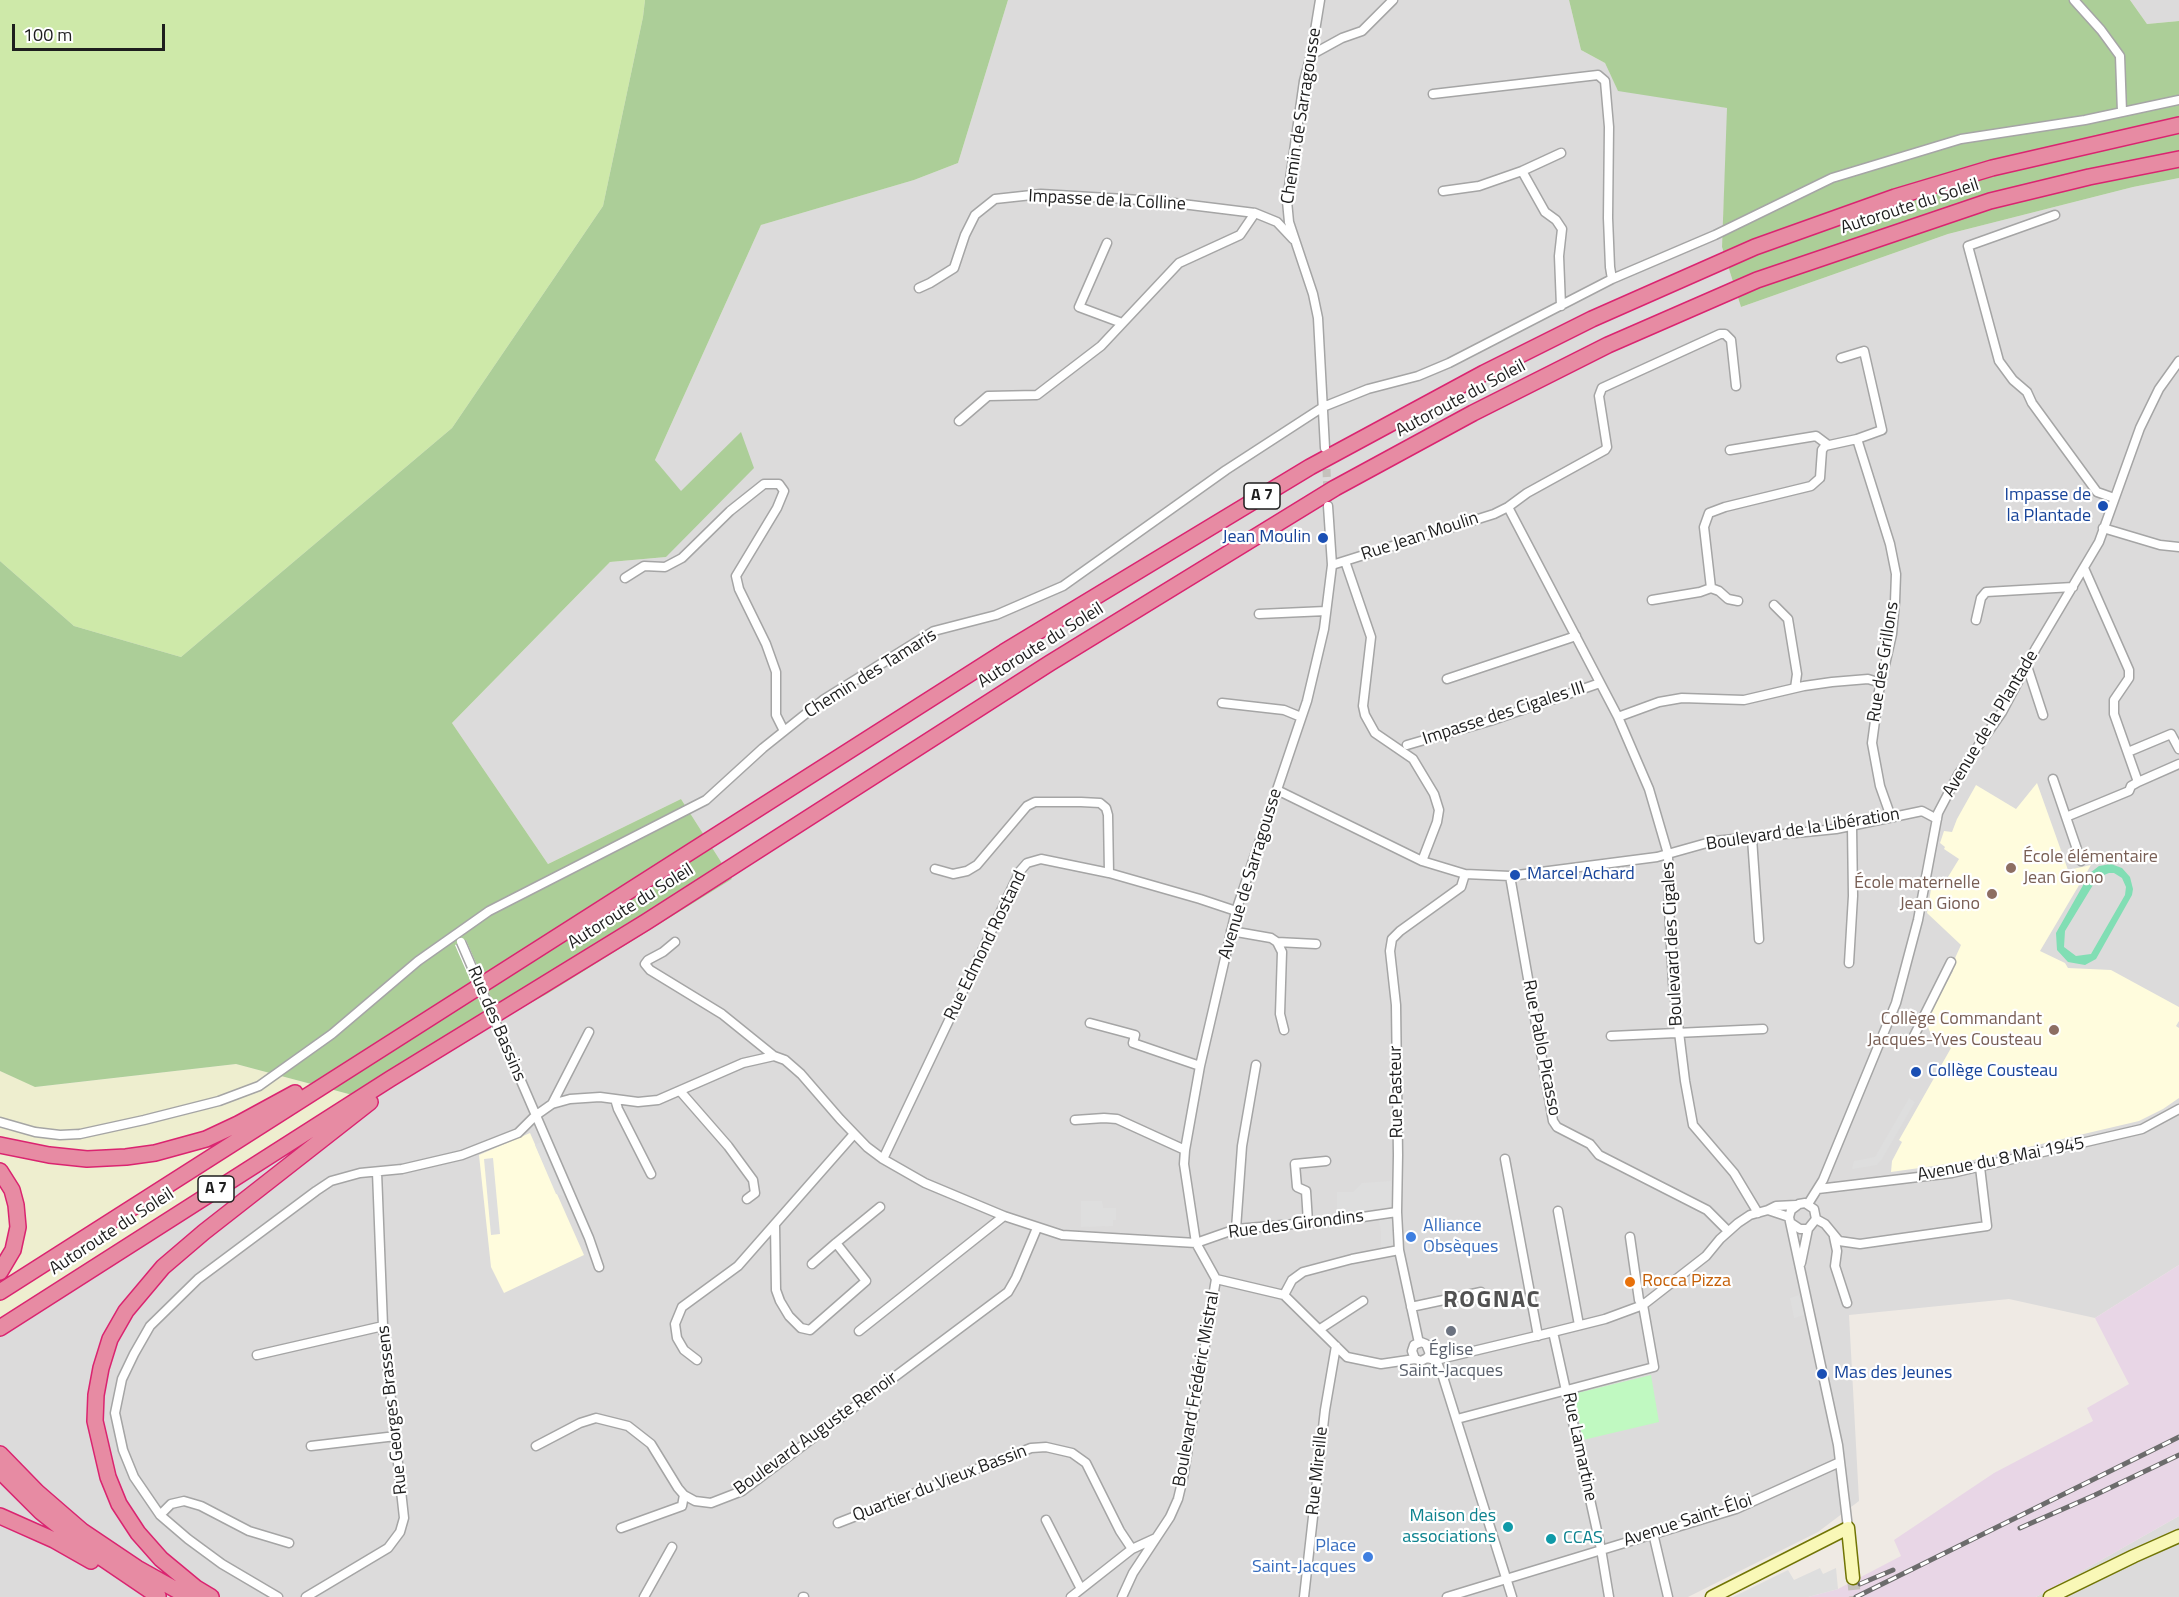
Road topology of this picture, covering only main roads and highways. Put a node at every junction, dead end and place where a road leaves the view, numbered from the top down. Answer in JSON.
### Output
{"nodes":[{"id":1,"x":2179,"y":125,"type":"edge"},
{"id":2,"x":2179,"y":159,"type":"edge"},
{"id":3,"x":418,"y":1024,"type":"junction"},
{"id":4,"x":434,"y":1053,"type":"junction"},
{"id":5,"x":0,"y":1145,"type":"edge"},
{"id":6,"x":0,"y":1171,"type":"edge"},
{"id":7,"x":0,"y":1272,"type":"edge"},
{"id":8,"x":0,"y":1292,"type":"edge"},
{"id":9,"x":0,"y":1328,"type":"edge"},
{"id":10,"x":0,"y":1454,"type":"edge"},
{"id":11,"x":0,"y":1471,"type":"edge"},
{"id":12,"x":0,"y":1516,"type":"edge"},
{"id":13,"x":159,"y":1597,"type":"edge"},
{"id":14,"x":189,"y":1597,"type":"edge"},
{"id":15,"x":211,"y":1597,"type":"edge"}],
"edges":[{"from":1,"to":3,"type":"highway","name":"Autoroute du Soleil","number":"A 7"},
{"from":2,"to":4,"type":"highway","name":"Autoroute du Soleil","number":"A 7"},
{"from":3,"to":5,"type":"highway"},
{"from":3,"to":8,"type":"highway","name":"Autoroute du Soleil","number":"A 7"},
{"from":4,"to":9,"type":"highway","name":"Autoroute du Soleil","number":"A 7"},
{"from":4,"to":15,"type":"highway"},
{"from":6,"to":7,"type":"highway"},
{"from":10,"to":14,"type":"highway"},
{"from":11,"to":13,"type":"highway"},
{"from":12,"to":13,"type":"highway"}]}
